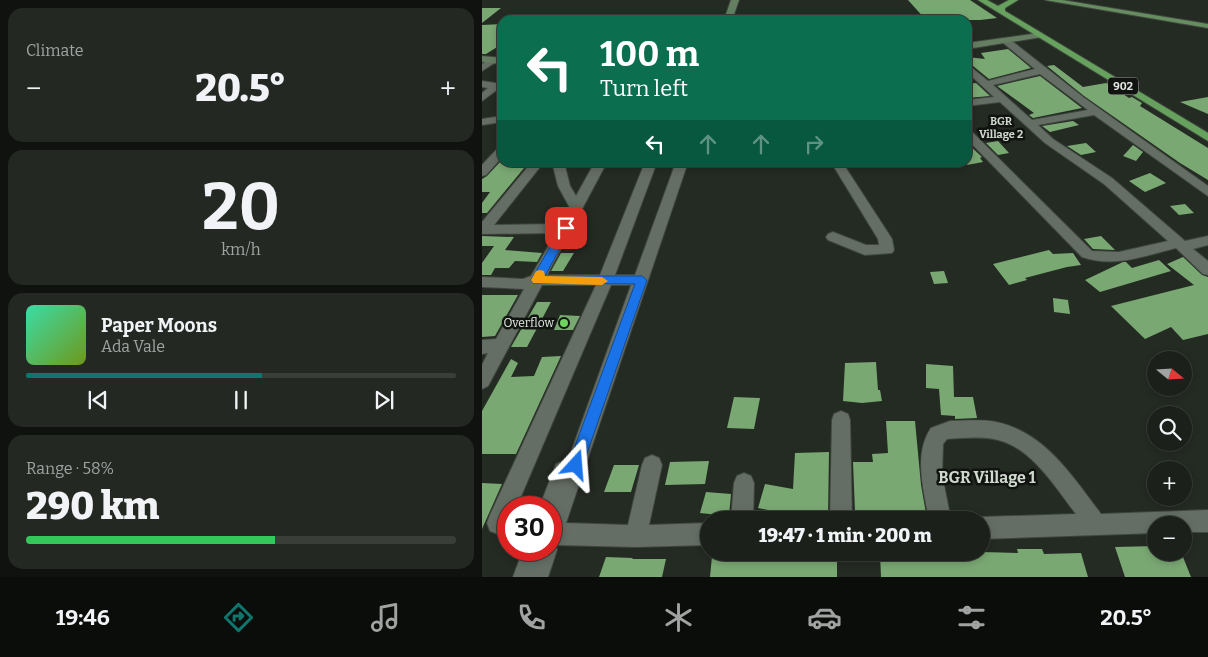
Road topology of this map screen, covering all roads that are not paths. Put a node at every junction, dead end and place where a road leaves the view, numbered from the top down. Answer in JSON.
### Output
{"nodes":[{"id":1,"x":735,"y":0,"type":"edge"},
{"id":2,"x":740,"y":0,"type":"edge"},
{"id":3,"x":982,"y":0,"type":"edge"},
{"id":4,"x":1014,"y":0,"type":"edge"},
{"id":5,"x":1048,"y":0,"type":"edge"},
{"id":6,"x":1001,"y":12,"type":"junction"},
{"id":7,"x":730,"y":15,"type":"edge"},
{"id":8,"x":735,"y":15,"type":"edge"},
{"id":9,"x":1208,"y":26,"type":"edge"},
{"id":10,"x":1040,"y":35,"type":"junction"},
{"id":11,"x":1004,"y":40,"type":"junction"},
{"id":12,"x":972,"y":45,"type":"edge"},
{"id":13,"x":482,"y":59,"type":"edge"},
{"id":14,"x":497,"y":61,"type":"edge"},
{"id":15,"x":497,"y":61,"type":"edge"},
{"id":16,"x":482,"y":68,"type":"edge"},
{"id":17,"x":972,"y":71,"type":"edge"},
{"id":18,"x":1040,"y":71,"type":"junction"},
{"id":19,"x":482,"y":84,"type":"edge"},
{"id":20,"x":987,"y":84,"type":"junction"},
{"id":21,"x":497,"y":87,"type":"edge"},
{"id":22,"x":497,"y":88,"type":"edge"},
{"id":23,"x":482,"y":98,"type":"edge"},
{"id":24,"x":1002,"y":99,"type":"junction"},
{"id":25,"x":972,"y":102,"type":"edge"},
{"id":26,"x":1095,"y":112,"type":"junction"},
{"id":27,"x":497,"y":120,"type":"edge"},
{"id":28,"x":482,"y":123,"type":"edge"},
{"id":29,"x":1029,"y":124,"type":"junction"},
{"id":30,"x":1208,"y":138,"type":"edge"},
{"id":31,"x":972,"y":139,"type":"edge"},
{"id":32,"x":497,"y":156,"type":"edge"},
{"id":33,"x":536,"y":167,"type":"edge"},
{"id":34,"x":559,"y":167,"type":"edge"},
{"id":35,"x":598,"y":167,"type":"edge"},
{"id":36,"x":649,"y":167,"type":"edge"},
{"id":37,"x":674,"y":167,"type":"edge"},
{"id":38,"x":680,"y":167,"type":"edge"},
{"id":39,"x":839,"y":167,"type":"edge"},
{"id":40,"x":482,"y":172,"type":"edge"},
{"id":41,"x":1208,"y":192,"type":"edge"},
{"id":42,"x":576,"y":208,"type":"junction"},
{"id":43,"x":566,"y":228,"type":"junction"},
{"id":44,"x":482,"y":230,"type":"edge"},
{"id":45,"x":833,"y":237,"type":"dead end"},
{"id":46,"x":1208,"y":240,"type":"edge"},
{"id":47,"x":1180,"y":245,"type":"junction"},
{"id":48,"x":1208,"y":270,"type":"edge"},
{"id":49,"x":482,"y":282,"type":"edge"},
{"id":50,"x":531,"y":283,"type":"junction"},
{"id":51,"x":637,"y":283,"type":"junction"},
{"id":52,"x":604,"y":284,"type":"junction"},
{"id":53,"x":482,"y":346,"type":"edge"},
{"id":54,"x":501,"y":346,"type":"junction"},
{"id":55,"x":482,"y":381,"type":"edge"},
{"id":56,"x":841,"y":420,"type":"dead end"},
{"id":57,"x":652,"y":465,"type":"dead end"},
{"id":58,"x":744,"y":483,"type":"dead end"},
{"id":59,"x":510,"y":496,"type":"edge"},
{"id":60,"x":554,"y":496,"type":"edge"},
{"id":61,"x":562,"y":503,"type":"edge"},
{"id":62,"x":742,"y":511,"type":"edge"},
{"id":63,"x":841,"y":511,"type":"edge"},
{"id":64,"x":939,"y":511,"type":"edge"},
{"id":65,"x":1208,"y":521,"type":"edge"},
{"id":66,"x":1096,"y":524,"type":"junction"},
{"id":67,"x":990,"y":528,"type":"edge"},
{"id":68,"x":700,"y":534,"type":"edge"},
{"id":69,"x":562,"y":535,"type":"edge"},
{"id":70,"x":636,"y":536,"type":"junction"},
{"id":71,"x":530,"y":561,"type":"edge"},
{"id":72,"x":542,"y":561,"type":"edge"},
{"id":73,"x":524,"y":577,"type":"edge"},
{"id":74,"x":537,"y":577,"type":"edge"}],
"edges":[{"from":1,"to":7,"type":"main road"},
{"from":2,"to":8,"type":"main road"},
{"from":3,"to":6,"type":"highway","number":"902"},
{"from":4,"to":6,"type":"highway"},
{"from":5,"to":9,"type":"main road"},
{"from":6,"to":10,"type":"highway","number":"902"},
{"from":10,"to":11,"type":"main road"},
{"from":10,"to":30,"type":"highway","number":"902"},
{"from":11,"to":12,"type":"main road"},
{"from":11,"to":18,"type":"street"},
{"from":13,"to":14,"type":"main road"},
{"from":15,"to":16,"type":"street"},
{"from":17,"to":20,"type":"street"},
{"from":18,"to":20,"type":"street"},
{"from":18,"to":26,"type":"street"},
{"from":19,"to":21,"type":"street"},
{"from":20,"to":24,"type":"street"},
{"from":22,"to":23,"type":"street"},
{"from":24,"to":25,"type":"street"},
{"from":24,"to":29,"type":"street"},
{"from":26,"to":29,"type":"street"},
{"from":26,"to":41,"type":"street"},
{"from":27,"to":28,"type":"street"},
{"from":29,"to":47,"type":"street"},
{"from":31,"to":47,"type":"street"},
{"from":32,"to":40,"type":"street"},
{"from":33,"to":44,"type":"street"},
{"from":34,"to":42,"type":"street"},
{"from":35,"to":42,"type":"street"},
{"from":36,"to":52,"type":"street"},
{"from":37,"to":51,"type":"street"},
{"from":38,"to":51,"type":"street"},
{"from":39,"to":45,"type":"street"},
{"from":42,"to":43,"type":"street"},
{"from":43,"to":44,"type":"street"},
{"from":43,"to":50,"type":"street"},
{"from":46,"to":47,"type":"street"},
{"from":47,"to":48,"type":"street"},
{"from":49,"to":50,"type":"street"},
{"from":50,"to":52,"type":"street"},
{"from":50,"to":54,"type":"street"},
{"from":51,"to":52,"type":"street"},
{"from":51,"to":60,"type":"street"},
{"from":51,"to":61,"type":"street"},
{"from":52,"to":59,"type":"street"},
{"from":53,"to":54,"type":"street"},
{"from":54,"to":55,"type":"street"},
{"from":56,"to":63,"type":"street"},
{"from":57,"to":70,"type":"street"},
{"from":58,"to":62,"type":"street"},
{"from":64,"to":66,"type":"street"},
{"from":65,"to":66,"type":"street"},
{"from":66,"to":67,"type":"street"},
{"from":68,"to":70,"type":"street"},
{"from":69,"to":70,"type":"street"},
{"from":71,"to":73,"type":"street"},
{"from":72,"to":74,"type":"street"}]}
